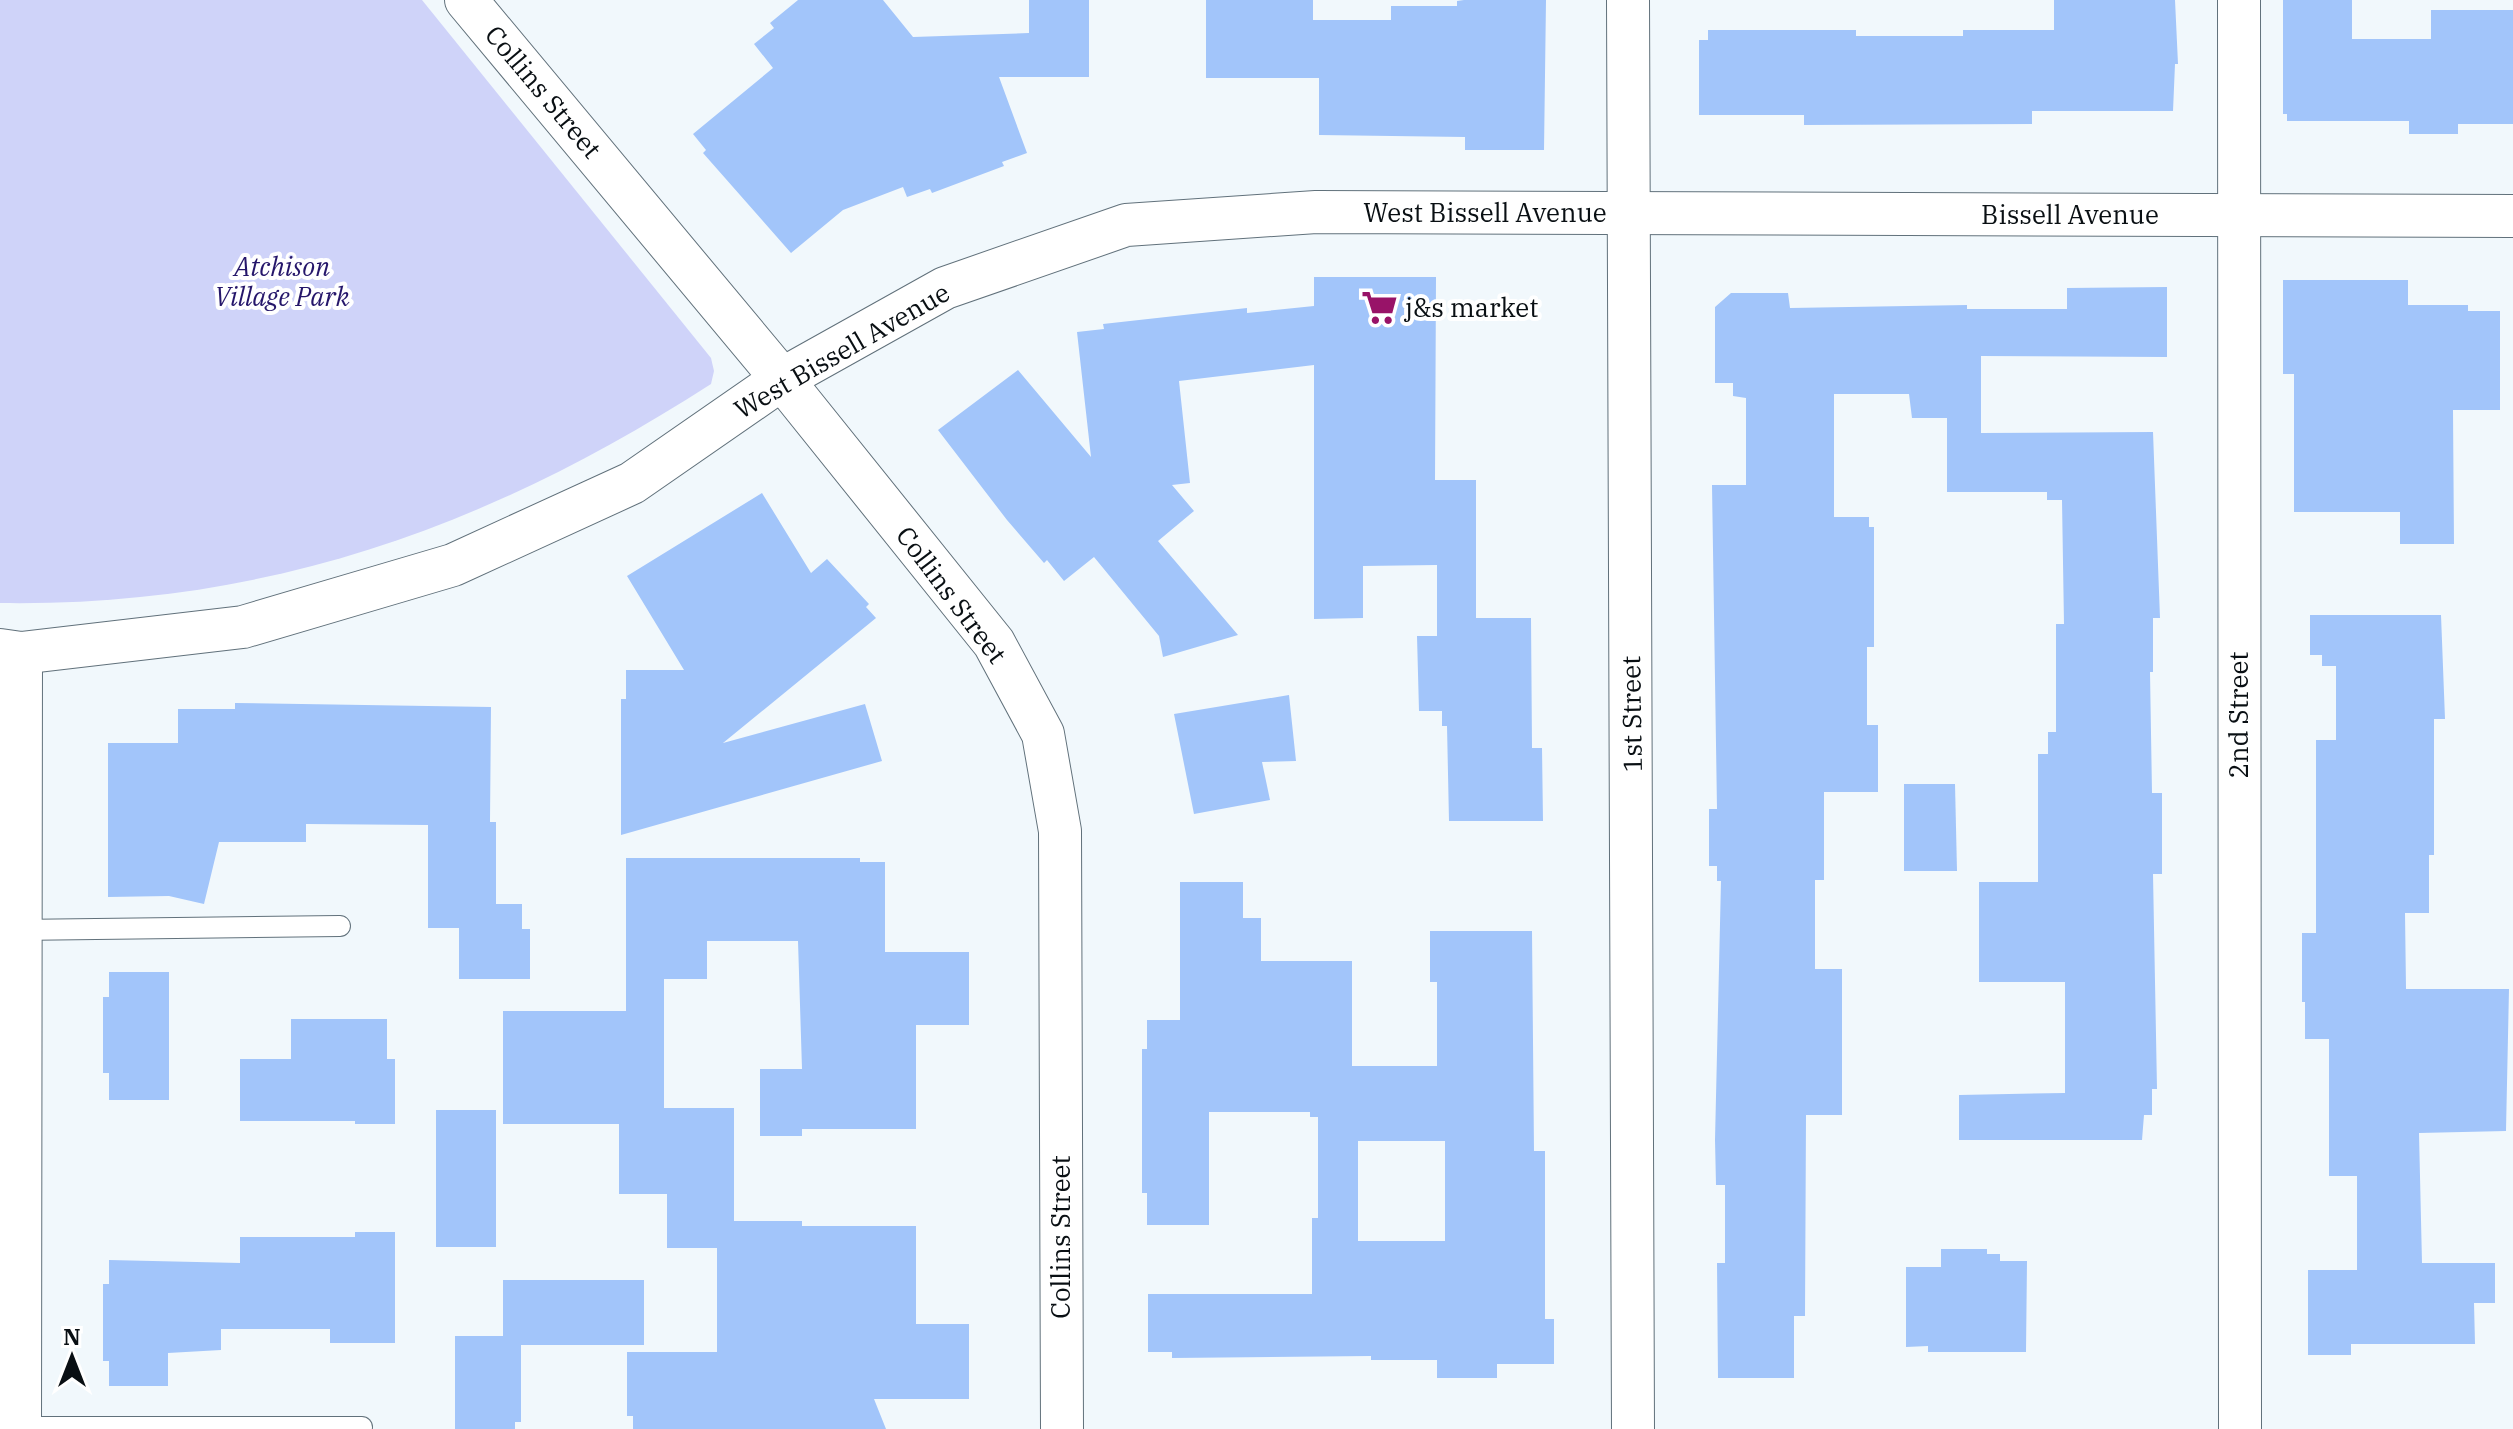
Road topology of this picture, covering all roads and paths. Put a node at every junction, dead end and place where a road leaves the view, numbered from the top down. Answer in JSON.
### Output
{"nodes":[{"id":1,"x":466,"y":0,"type":"edge"},
{"id":2,"x":1628,"y":0,"type":"edge"},
{"id":3,"x":2239,"y":0,"type":"edge"},
{"id":4,"x":1626,"y":214,"type":"junction"},
{"id":5,"x":2239,"y":215,"type":"junction"},
{"id":6,"x":2513,"y":216,"type":"edge"},
{"id":7,"x":782,"y":379,"type":"junction"},
{"id":8,"x":10,"y":652,"type":"edge"},
{"id":9,"x":340,"y":926,"type":"dead end"},
{"id":10,"x":10,"y":930,"type":"edge"},
{"id":11,"x":362,"y":1427,"type":"edge"},
{"id":12,"x":14,"y":1428,"type":"edge"},
{"id":13,"x":1062,"y":1429,"type":"edge"},
{"id":14,"x":1633,"y":1429,"type":"edge"},
{"id":15,"x":2240,"y":1429,"type":"edge"}],
"edges":[{"from":1,"to":7,"type":"street","name":"Collins Street"},
{"from":2,"to":4,"type":"street","name":"1st Street"},
{"from":3,"to":5,"type":"street","name":"2nd Street"},
{"from":4,"to":5,"type":"street","name":"Bissell Avenue"},
{"from":4,"to":7,"type":"street","name":"West Bissell Avenue"},
{"from":4,"to":14,"type":"street","name":"1st Street"},
{"from":5,"to":6,"type":"street","name":"Bissell Avenue"},
{"from":5,"to":15,"type":"street","name":"2nd Street"},
{"from":7,"to":8,"type":"street","name":"West Bissell Avenue"},
{"from":7,"to":13,"type":"street","name":"Collins Street"},
{"from":8,"to":10,"type":"street"},
{"from":9,"to":10,"type":"lane"},
{"from":10,"to":12,"type":"street"},
{"from":11,"to":12,"type":"lane"}]}
